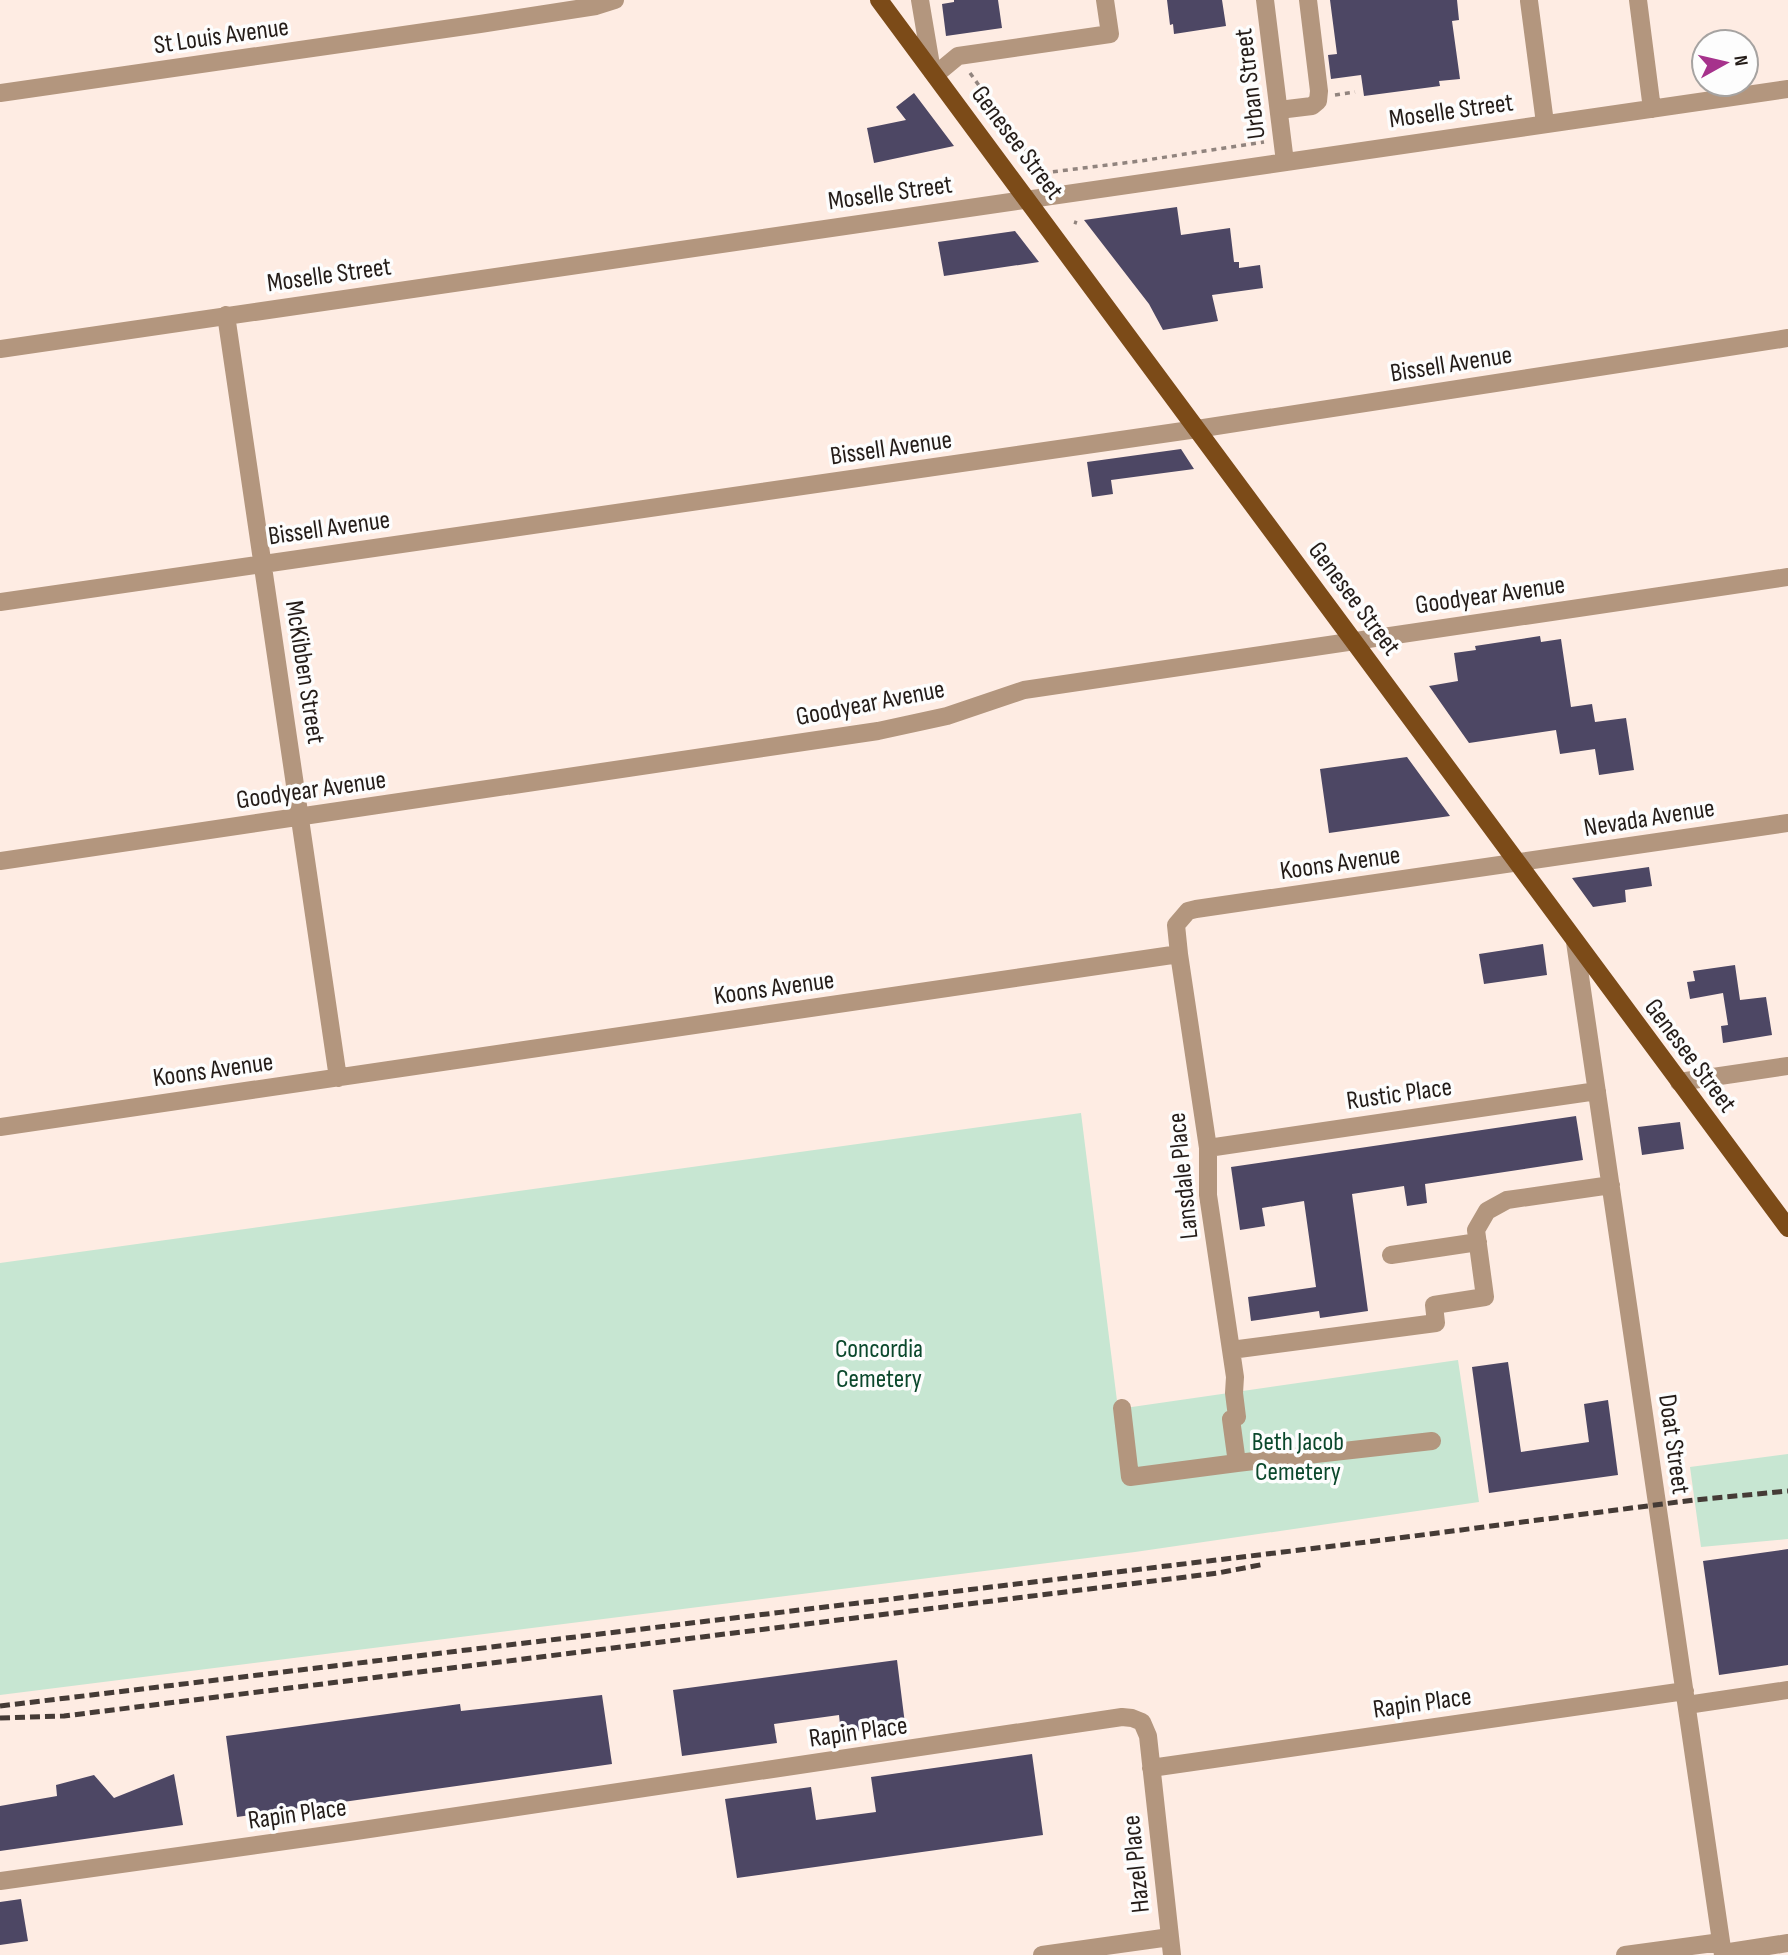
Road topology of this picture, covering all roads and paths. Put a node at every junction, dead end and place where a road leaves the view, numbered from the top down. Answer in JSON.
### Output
{"nodes":[{"id":1,"x":615,"y":0,"type":"edge"},
{"id":2,"x":879,"y":0,"type":"edge"},
{"id":3,"x":920,"y":0,"type":"edge"},
{"id":4,"x":1105,"y":0,"type":"edge"},
{"id":5,"x":1265,"y":0,"type":"edge"},
{"id":6,"x":1308,"y":0,"type":"edge"},
{"id":7,"x":1638,"y":0,"type":"edge"},
{"id":8,"x":1529,"y":1,"type":"edge"},
{"id":9,"x":958,"y":56,"type":"junction"},
{"id":10,"x":933,"y":73,"type":"junction"},
{"id":11,"x":1788,"y":89,"type":"edge"},
{"id":12,"x":0,"y":93,"type":"edge"},
{"id":13,"x":1652,"y":109,"type":"junction"},
{"id":14,"x":1279,"y":110,"type":"junction"},
{"id":15,"x":1545,"y":123,"type":"junction"},
{"id":16,"x":1264,"y":142,"type":"dead end"},
{"id":17,"x":1285,"y":162,"type":"junction"},
{"id":18,"x":1028,"y":199,"type":"junction"},
{"id":19,"x":226,"y":315,"type":"junction"},
{"id":20,"x":1788,"y":338,"type":"edge"},
{"id":21,"x":0,"y":349,"type":"edge"},
{"id":22,"x":1197,"y":429,"type":"junction"},
{"id":23,"x":263,"y":564,"type":"junction"},
{"id":24,"x":1788,"y":577,"type":"edge"},
{"id":25,"x":0,"y":602,"type":"edge"},
{"id":26,"x":1355,"y":641,"type":"junction"},
{"id":27,"x":301,"y":817,"type":"junction"},
{"id":28,"x":1788,"y":823,"type":"edge"},
{"id":29,"x":0,"y":861,"type":"edge"},
{"id":30,"x":1519,"y":863,"type":"junction"},
{"id":31,"x":1575,"y":942,"type":"junction"},
{"id":32,"x":1179,"y":954,"type":"junction"},
{"id":33,"x":1788,"y":1066,"type":"edge"},
{"id":34,"x":338,"y":1078,"type":"junction"},
{"id":35,"x":1679,"y":1082,"type":"junction"},
{"id":36,"x":1597,"y":1091,"type":"junction"},
{"id":37,"x":0,"y":1127,"type":"edge"},
{"id":38,"x":1208,"y":1148,"type":"junction"},
{"id":39,"x":1611,"y":1185,"type":"junction"},
{"id":40,"x":1788,"y":1228,"type":"edge"},
{"id":41,"x":1478,"y":1242,"type":"junction"},
{"id":42,"x":1391,"y":1255,"type":"dead end"},
{"id":43,"x":1231,"y":1350,"type":"junction"},
{"id":44,"x":1122,"y":1408,"type":"dead end"},
{"id":45,"x":1432,"y":1441,"type":"dead end"},
{"id":46,"x":1237,"y":1463,"type":"junction"},
{"id":47,"x":1788,"y":1690,"type":"edge"},
{"id":48,"x":1686,"y":1698,"type":"junction"},
{"id":49,"x":1151,"y":1768,"type":"junction"},
{"id":50,"x":0,"y":1881,"type":"edge"},
{"id":51,"x":1788,"y":1943,"type":"edge"},
{"id":52,"x":1171,"y":1946,"type":"edge"},
{"id":53,"x":1722,"y":1950,"type":"edge"},
{"id":54,"x":1042,"y":1955,"type":"edge"},
{"id":55,"x":1625,"y":1955,"type":"edge"}],
"edges":[{"from":1,"to":12,"type":"street","name":"St Louis Avenue"},
{"from":2,"to":10,"type":"main road","name":"Genesee Street"},
{"from":3,"to":10,"type":"street"},
{"from":4,"to":9,"type":"street"},
{"from":5,"to":14,"type":"street","name":"Urban Street"},
{"from":6,"to":14,"type":"street"},
{"from":7,"to":13,"type":"street"},
{"from":8,"to":15,"type":"street"},
{"from":9,"to":10,"type":"street"},
{"from":9,"to":16,"type":"path"},
{"from":10,"to":18,"type":"main road","name":"Genesee Street"},
{"from":11,"to":13,"type":"street","name":"Moselle Street"},
{"from":13,"to":15,"type":"street","name":"Moselle Street"},
{"from":14,"to":17,"type":"street","name":"Urban Street"},
{"from":15,"to":17,"type":"street","name":"Moselle Street"},
{"from":17,"to":18,"type":"street","name":"Moselle Street"},
{"from":18,"to":19,"type":"street","name":"Moselle Street"},
{"from":18,"to":22,"type":"main road","name":"Genesee Street"},
{"from":19,"to":21,"type":"street","name":"Moselle Street"},
{"from":19,"to":23,"type":"street","name":"McKibben Street"},
{"from":20,"to":22,"type":"street","name":"Bissell Avenue"},
{"from":22,"to":23,"type":"street","name":"Bissell Avenue"},
{"from":22,"to":26,"type":"main road","name":"Genesee Street"},
{"from":23,"to":25,"type":"street","name":"Bissell Avenue"},
{"from":23,"to":27,"type":"street","name":"McKibben Street"},
{"from":24,"to":26,"type":"street","name":"Goodyear Avenue"},
{"from":26,"to":27,"type":"street","name":"Goodyear Avenue"},
{"from":26,"to":30,"type":"main road","name":"Genesee Street"},
{"from":27,"to":29,"type":"street","name":"Goodyear Avenue"},
{"from":27,"to":34,"type":"street","name":"McKibben Street"},
{"from":28,"to":30,"type":"street","name":"Nevada Avenue"},
{"from":30,"to":31,"type":"main road","name":"Genesee Street"},
{"from":30,"to":32,"type":"street","name":"Koons Avenue"},
{"from":31,"to":35,"type":"main road","name":"Genesee Street"},
{"from":31,"to":36,"type":"street","name":"Doat Street"},
{"from":32,"to":34,"type":"street","name":"Koons Avenue"},
{"from":32,"to":38,"type":"street","name":"Lansdale Place"},
{"from":33,"to":35,"type":"street"},
{"from":34,"to":37,"type":"street","name":"Koons Avenue"},
{"from":35,"to":40,"type":"main road","name":"Genesee Street"},
{"from":36,"to":38,"type":"street","name":"Rustic Place"},
{"from":36,"to":39,"type":"street","name":"Doat Street"},
{"from":38,"to":43,"type":"street","name":"Lansdale Place"},
{"from":39,"to":41,"type":"street"},
{"from":39,"to":48,"type":"street","name":"Doat Street"},
{"from":41,"to":42,"type":"street"},
{"from":41,"to":43,"type":"street"},
{"from":43,"to":46,"type":"street","name":"Lansdale Place"},
{"from":44,"to":46,"type":"street"},
{"from":45,"to":46,"type":"street"},
{"from":47,"to":48,"type":"street","name":"Rapin Place"},
{"from":48,"to":49,"type":"street","name":"Rapin Place"},
{"from":48,"to":53,"type":"street","name":"Doat Street"},
{"from":49,"to":50,"type":"street","name":"Rapin Place"},
{"from":49,"to":52,"type":"street","name":"Hazel Place"},
{"from":51,"to":53,"type":"street"},
{"from":52,"to":54,"type":"street"},
{"from":53,"to":55,"type":"street"}]}
